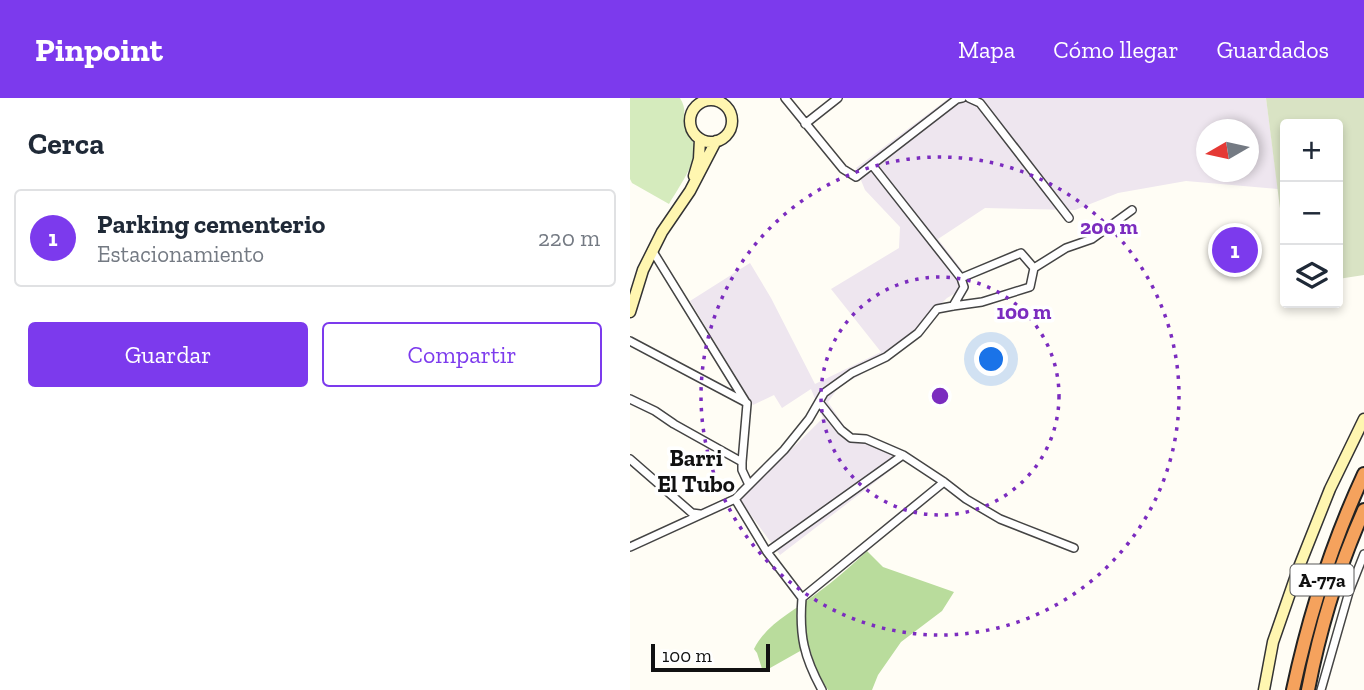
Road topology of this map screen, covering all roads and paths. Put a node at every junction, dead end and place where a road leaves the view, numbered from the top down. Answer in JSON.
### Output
{"nodes":[{"id":1,"x":689,"y":98,"type":"edge"},
{"id":2,"x":785,"y":98,"type":"edge"},
{"id":3,"x":838,"y":98,"type":"edge"},
{"id":4,"x":962,"y":98,"type":"edge"},
{"id":5,"x":969,"y":98,"type":"edge"},
{"id":6,"x":707,"y":99,"type":"edge"},
{"id":7,"x":729,"y":103,"type":"edge"},
{"id":8,"x":691,"y":113,"type":"junction"},
{"id":9,"x":805,"y":124,"type":"junction"},
{"id":10,"x":700,"y":139,"type":"junction"},
{"id":11,"x":716,"y":141,"type":"junction"},
{"id":12,"x":872,"y":165,"type":"junction"},
{"id":13,"x":690,"y":191,"type":"junction"},
{"id":14,"x":1132,"y":210,"type":"dead end"},
{"id":15,"x":1069,"y":218,"type":"dead end"},
{"id":16,"x":652,"y":250,"type":"junction"},
{"id":17,"x":1034,"y":268,"type":"junction"},
{"id":18,"x":961,"y":278,"type":"junction"},
{"id":19,"x":953,"y":306,"type":"junction"},
{"id":20,"x":630,"y":312,"type":"edge"},
{"id":21,"x":630,"y":341,"type":"edge"},
{"id":22,"x":630,"y":399,"type":"edge"},
{"id":23,"x":819,"y":402,"type":"junction"},
{"id":24,"x":747,"y":404,"type":"junction"},
{"id":25,"x":1364,"y":419,"type":"edge"},
{"id":26,"x":904,"y":454,"type":"junction"},
{"id":27,"x":630,"y":459,"type":"edge"},
{"id":28,"x":742,"y":466,"type":"junction"},
{"id":29,"x":1364,"y":474,"type":"edge"},
{"id":30,"x":944,"y":482,"type":"junction"},
{"id":31,"x":749,"y":485,"type":"junction"},
{"id":32,"x":735,"y":499,"type":"junction"},
{"id":33,"x":1364,"y":510,"type":"edge"},
{"id":34,"x":701,"y":514,"type":"junction"},
{"id":35,"x":630,"y":547,"type":"edge"},
{"id":36,"x":1074,"y":548,"type":"dead end"},
{"id":37,"x":767,"y":552,"type":"junction"},
{"id":38,"x":1364,"y":554,"type":"edge"},
{"id":39,"x":802,"y":598,"type":"junction"},
{"id":40,"x":822,"y":690,"type":"edge"},
{"id":41,"x":1264,"y":690,"type":"edge"},
{"id":42,"x":1293,"y":690,"type":"edge"},
{"id":43,"x":1308,"y":690,"type":"edge"},
{"id":44,"x":1321,"y":690,"type":"edge"}],
"edges":[{"from":1,"to":8,"type":"street"},
{"from":2,"to":9,"type":"street"},
{"from":3,"to":9,"type":"street"},
{"from":4,"to":12,"type":"street"},
{"from":5,"to":15,"type":"street"},
{"from":6,"to":7,"type":"street"},
{"from":6,"to":8,"type":"street"},
{"from":7,"to":11,"type":"street"},
{"from":8,"to":10,"type":"street"},
{"from":9,"to":12,"type":"street"},
{"from":10,"to":11,"type":"street"},
{"from":10,"to":13,"type":"street"},
{"from":11,"to":13,"type":"street"},
{"from":12,"to":18,"type":"street"},
{"from":13,"to":16,"type":"street"},
{"from":14,"to":17,"type":"street"},
{"from":16,"to":20,"type":"street"},
{"from":16,"to":24,"type":"street"},
{"from":17,"to":18,"type":"street"},
{"from":17,"to":19,"type":"street"},
{"from":18,"to":19,"type":"street"},
{"from":19,"to":23,"type":"street"},
{"from":21,"to":24,"type":"street"},
{"from":22,"to":28,"type":"street"},
{"from":23,"to":26,"type":"street"},
{"from":23,"to":31,"type":"street"},
{"from":24,"to":28,"type":"street"},
{"from":25,"to":41,"type":"street"},
{"from":26,"to":30,"type":"street"},
{"from":26,"to":37,"type":"street"},
{"from":27,"to":34,"type":"street"},
{"from":28,"to":31,"type":"street"},
{"from":29,"to":42,"type":"highway","number":"A-77a"},
{"from":30,"to":36,"type":"street"},
{"from":30,"to":39,"type":"street"},
{"from":31,"to":32,"type":"street"},
{"from":32,"to":34,"type":"street"},
{"from":32,"to":37,"type":"street"},
{"from":33,"to":43,"type":"highway","number":"A-77a"},
{"from":34,"to":35,"type":"street"},
{"from":37,"to":39,"type":"street"},
{"from":38,"to":44,"type":"street"},
{"from":39,"to":40,"type":"street"}]}
